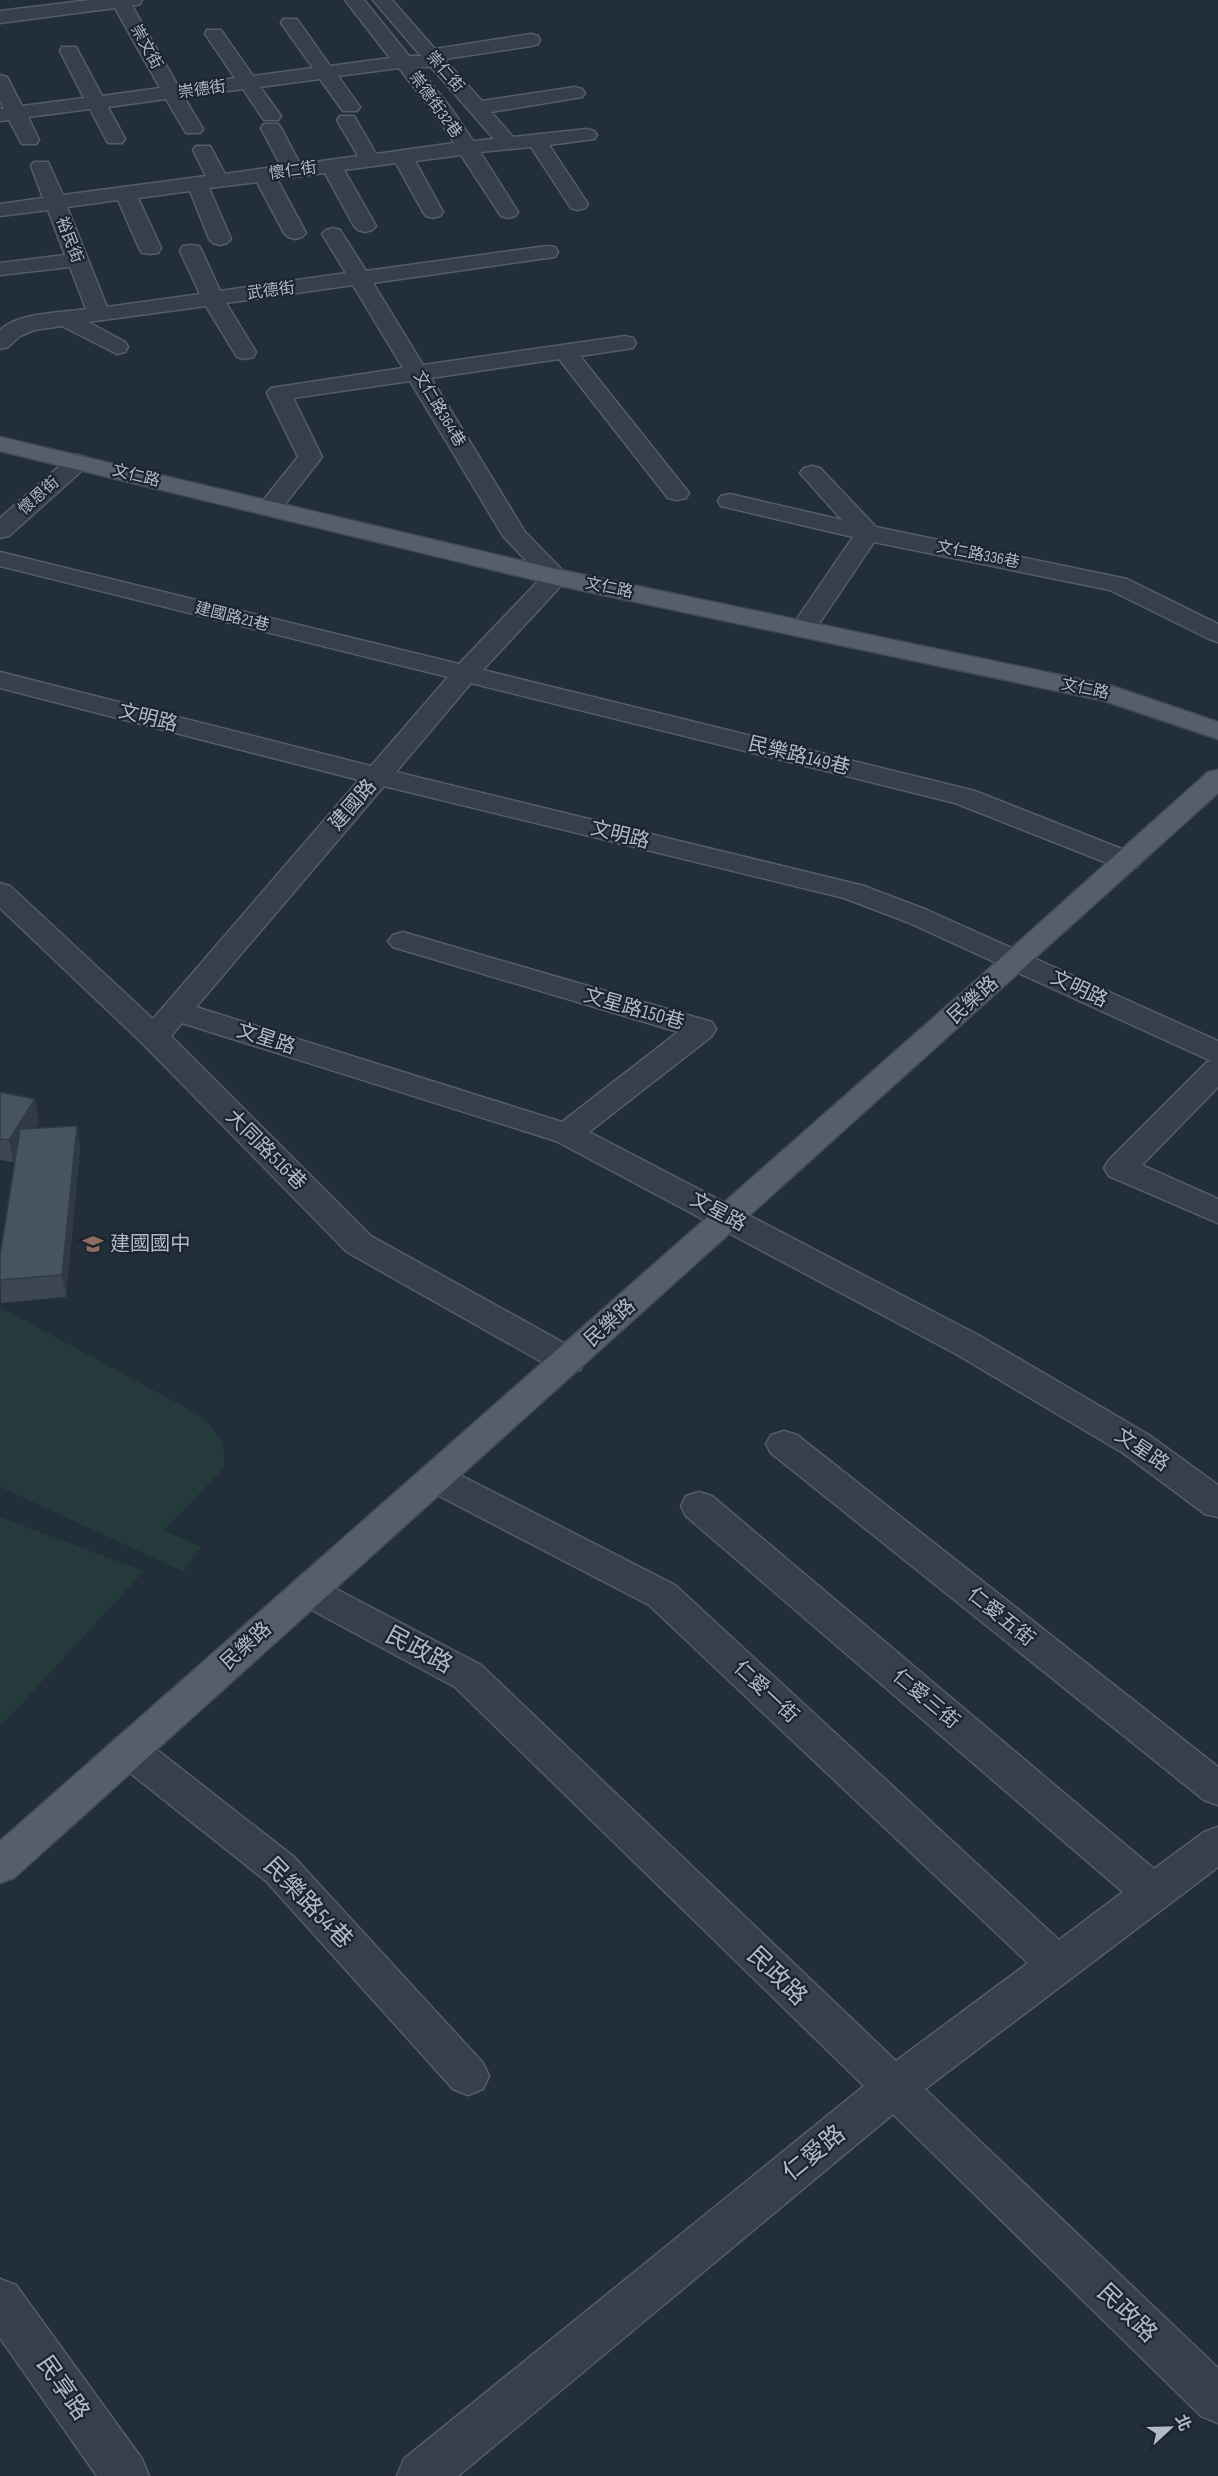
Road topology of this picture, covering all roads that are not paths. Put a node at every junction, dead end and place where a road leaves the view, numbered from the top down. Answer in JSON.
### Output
{"nodes":[{"id":1,"x":124,"y":0,"type":"edge"},
{"id":2,"x":354,"y":0,"type":"edge"},
{"id":3,"x":382,"y":0,"type":"edge"},
{"id":4,"x":0,"y":17,"type":"edge"},
{"id":5,"x":290,"y":23,"type":"dead end"},
{"id":6,"x":214,"y":34,"type":"dead end"},
{"id":7,"x":531,"y":40,"type":"dead end"},
{"id":8,"x":69,"y":51,"type":"dead end"},
{"id":9,"x":433,"y":58,"type":"junction"},
{"id":10,"x":404,"y":62,"type":"junction"},
{"id":11,"x":325,"y":73,"type":"junction"},
{"id":12,"x":0,"y":81,"type":"edge"},
{"id":13,"x":249,"y":83,"type":"junction"},
{"id":14,"x":575,"y":93,"type":"dead end"},
{"id":15,"x":172,"y":94,"type":"junction"},
{"id":16,"x":97,"y":103,"type":"junction"},
{"id":17,"x":477,"y":108,"type":"junction"},
{"id":18,"x":8,"y":114,"type":"edge"},
{"id":19,"x":194,"y":129,"type":"dead end"},
{"id":20,"x":587,"y":135,"type":"dead end"},
{"id":21,"x":116,"y":139,"type":"dead end"},
{"id":22,"x":29,"y":140,"type":"dead end"},
{"id":23,"x":536,"y":140,"type":"junction"},
{"id":24,"x":508,"y":143,"type":"junction"},
{"id":25,"x":465,"y":148,"type":"junction"},
{"id":26,"x":203,"y":150,"type":"dead end"},
{"id":27,"x":402,"y":156,"type":"junction"},
{"id":28,"x":370,"y":160,"type":"junction"},
{"id":29,"x":41,"y":166,"type":"dead end"},
{"id":30,"x":331,"y":166,"type":"junction"},
{"id":31,"x":293,"y":171,"type":"junction"},
{"id":32,"x":264,"y":175,"type":"junction"},
{"id":33,"x":218,"y":181,"type":"junction"},
{"id":34,"x":197,"y":183,"type":"junction"},
{"id":35,"x":125,"y":193,"type":"junction"},
{"id":36,"x":55,"y":202,"type":"junction"},
{"id":37,"x":578,"y":204,"type":"dead end"},
{"id":38,"x":0,"y":210,"type":"edge"},
{"id":39,"x":433,"y":212,"type":"dead end"},
{"id":40,"x":508,"y":212,"type":"dead end"},
{"id":41,"x":365,"y":226,"type":"dead end"},
{"id":42,"x":295,"y":232,"type":"dead end"},
{"id":43,"x":333,"y":234,"type":"dead end"},
{"id":44,"x":220,"y":239,"type":"dead end"},
{"id":45,"x":150,"y":248,"type":"dead end"},
{"id":46,"x":191,"y":251,"type":"dead end"},
{"id":47,"x":547,"y":252,"type":"dead end"},
{"id":48,"x":77,"y":260,"type":"junction"},
{"id":49,"x":0,"y":269,"type":"edge"},
{"id":50,"x":362,"y":279,"type":"junction"},
{"id":51,"x":213,"y":298,"type":"junction"},
{"id":52,"x":98,"y":313,"type":"junction"},
{"id":53,"x":64,"y":318,"type":"junction"},
{"id":54,"x":4,"y":334,"type":"edge"},
{"id":55,"x":625,"y":343,"type":"dead end"},
{"id":56,"x":117,"y":347,"type":"dead end"},
{"id":57,"x":245,"y":352,"type":"dead end"},
{"id":58,"x":565,"y":352,"type":"junction"},
{"id":59,"x":418,"y":373,"type":"junction"},
{"id":60,"x":0,"y":444,"type":"edge"},
{"id":61,"x":78,"y":462,"type":"junction"},
{"id":62,"x":812,"y":473,"type":"dead end"},
{"id":63,"x":677,"y":493,"type":"dead end"},
{"id":64,"x":730,"y":501,"type":"dead end"},
{"id":65,"x":269,"y":508,"type":"junction"},
{"id":66,"x":0,"y":531,"type":"edge"},
{"id":67,"x":868,"y":533,"type":"junction"},
{"id":68,"x":0,"y":559,"type":"edge"},
{"id":69,"x":556,"y":577,"type":"junction"},
{"id":70,"x":803,"y":629,"type":"junction"},
{"id":71,"x":1218,"y":634,"type":"edge"},
{"id":72,"x":464,"y":675,"type":"junction"},
{"id":73,"x":0,"y":680,"type":"edge"},
{"id":74,"x":1218,"y":731,"type":"edge"},
{"id":75,"x":377,"y":776,"type":"junction"},
{"id":76,"x":1218,"y":778,"type":"edge"},
{"id":77,"x":1127,"y":861,"type":"junction"},
{"id":78,"x":0,"y":892,"type":"edge"},
{"id":79,"x":403,"y":941,"type":"dead end"},
{"id":80,"x":1017,"y":960,"type":"junction"},
{"id":81,"x":176,"y":1011,"type":"junction"},
{"id":82,"x":154,"y":1037,"type":"junction"},
{"id":83,"x":1218,"y":1053,"type":"edge"},
{"id":84,"x":1218,"y":1069,"type":"edge"},
{"id":85,"x":567,"y":1134,"type":"junction"},
{"id":86,"x":1218,"y":1212,"type":"edge"},
{"id":87,"x":729,"y":1218,"type":"junction"},
{"id":88,"x":567,"y":1361,"type":"junction"},
{"id":89,"x":784,"y":1444,"type":"dead end"},
{"id":90,"x":435,"y":1478,"type":"junction"},
{"id":91,"x":1218,"y":1504,"type":"edge"},
{"id":92,"x":699,"y":1506,"type":"dead end"},
{"id":93,"x":308,"y":1591,"type":"junction"},
{"id":94,"x":129,"y":1750,"type":"junction"},
{"id":95,"x":1218,"y":1790,"type":"edge"},
{"id":96,"x":1218,"y":1844,"type":"edge"},
{"id":97,"x":0,"y":1866,"type":"edge"},
{"id":98,"x":1153,"y":1893,"type":"junction"},
{"id":99,"x":1056,"y":1963,"type":"junction"},
{"id":100,"x":468,"y":2076,"type":"dead end"},
{"id":101,"x":893,"y":2088,"type":"junction"},
{"id":102,"x":0,"y":2300,"type":"edge"},
{"id":103,"x":1218,"y":2400,"type":"edge"},
{"id":104,"x":125,"y":2476,"type":"edge"},
{"id":105,"x":421,"y":2476,"type":"edge"}],
"edges":[{"from":1,"to":4,"type":"street"},
{"from":1,"to":15,"type":"street","name":"崇文街"},
{"from":2,"to":10,"type":"street","name":"崇德街32巷"},
{"from":3,"to":9,"type":"street","name":"崇仁街"},
{"from":5,"to":11,"type":"street"},
{"from":6,"to":13,"type":"street"},
{"from":7,"to":9,"type":"street","name":"崇德街"},
{"from":8,"to":16,"type":"street"},
{"from":9,"to":10,"type":"street","name":"崇德街"},
{"from":9,"to":17,"type":"street","name":"崇仁街"},
{"from":10,"to":11,"type":"street","name":"崇德街"},
{"from":10,"to":25,"type":"street","name":"崇德街32巷"},
{"from":11,"to":13,"type":"street","name":"崇德街"},
{"from":11,"to":28,"type":"street"},
{"from":12,"to":18,"type":"street"},
{"from":13,"to":15,"type":"street","name":"崇德街"},
{"from":13,"to":31,"type":"street"},
{"from":14,"to":17,"type":"street"},
{"from":15,"to":16,"type":"street","name":"崇德街"},
{"from":15,"to":19,"type":"street","name":"崇文街"},
{"from":16,"to":18,"type":"street","name":"崇德街"},
{"from":16,"to":21,"type":"street"},
{"from":17,"to":24,"type":"street","name":"崇仁街"},
{"from":18,"to":22,"type":"street"},
{"from":20,"to":23,"type":"street","name":"懷仁街"},
{"from":23,"to":24,"type":"street","name":"懷仁街"},
{"from":23,"to":37,"type":"street"},
{"from":24,"to":25,"type":"street","name":"懷仁街"},
{"from":25,"to":27,"type":"street","name":"懷仁街"},
{"from":25,"to":40,"type":"street","name":"崇德街32巷"},
{"from":26,"to":33,"type":"street"},
{"from":27,"to":28,"type":"street","name":"懷仁街"},
{"from":27,"to":39,"type":"street"},
{"from":28,"to":30,"type":"street","name":"懷仁街"},
{"from":29,"to":36,"type":"street","name":"裕民街"},
{"from":30,"to":31,"type":"street","name":"懷仁街"},
{"from":30,"to":41,"type":"street"},
{"from":31,"to":32,"type":"street","name":"懷仁街"},
{"from":32,"to":33,"type":"street","name":"懷仁街"},
{"from":32,"to":42,"type":"street"},
{"from":33,"to":34,"type":"street","name":"懷仁街"},
{"from":34,"to":35,"type":"street","name":"懷仁街"},
{"from":34,"to":44,"type":"street"},
{"from":35,"to":36,"type":"street","name":"懷仁街"},
{"from":35,"to":45,"type":"street"},
{"from":36,"to":38,"type":"street","name":"懷仁街"},
{"from":36,"to":48,"type":"street","name":"裕民街"},
{"from":43,"to":50,"type":"street","name":"文仁路364巷"},
{"from":46,"to":51,"type":"street"},
{"from":47,"to":50,"type":"street","name":"武德街"},
{"from":48,"to":49,"type":"street"},
{"from":48,"to":52,"type":"street","name":"裕民街"},
{"from":50,"to":51,"type":"street","name":"武德街"},
{"from":50,"to":59,"type":"street","name":"文仁路364巷"},
{"from":51,"to":52,"type":"street","name":"武德街"},
{"from":51,"to":57,"type":"street"},
{"from":52,"to":53,"type":"street","name":"武德街"},
{"from":53,"to":54,"type":"street","name":"武德街"},
{"from":53,"to":56,"type":"street"},
{"from":55,"to":58,"type":"street"},
{"from":58,"to":59,"type":"street"},
{"from":58,"to":63,"type":"street"},
{"from":59,"to":65,"type":"street"},
{"from":59,"to":69,"type":"street","name":"文仁路364巷"},
{"from":60,"to":61,"type":"main road","name":"文仁路"},
{"from":61,"to":65,"type":"main road","name":"文仁路"},
{"from":61,"to":66,"type":"street","name":"懷恩街"},
{"from":62,"to":67,"type":"street"},
{"from":64,"to":67,"type":"street","name":"文仁路336巷"},
{"from":65,"to":69,"type":"main road","name":"文仁路"},
{"from":67,"to":70,"type":"street"},
{"from":67,"to":71,"type":"street","name":"文仁路336巷"},
{"from":68,"to":72,"type":"street","name":"建國路21巷"},
{"from":69,"to":70,"type":"main road","name":"文仁路"},
{"from":69,"to":72,"type":"street","name":"建國路"},
{"from":70,"to":74,"type":"main road","name":"文仁路"},
{"from":72,"to":75,"type":"street","name":"建國路"},
{"from":72,"to":77,"type":"street","name":"民樂路149巷"},
{"from":73,"to":75,"type":"street","name":"文明路"},
{"from":75,"to":80,"type":"street","name":"文明路"},
{"from":75,"to":81,"type":"street","name":"建國路"},
{"from":76,"to":77,"type":"main road","name":"民樂路"},
{"from":77,"to":80,"type":"main road","name":"民樂路"},
{"from":78,"to":82,"type":"street","name":"大同路516巷"},
{"from":79,"to":85,"type":"street","name":"文星路150巷"},
{"from":80,"to":83,"type":"street","name":"文明路"},
{"from":80,"to":87,"type":"main road","name":"民樂路"},
{"from":81,"to":82,"type":"street","name":"建國路"},
{"from":81,"to":85,"type":"street","name":"文星路"},
{"from":82,"to":88,"type":"street","name":"大同路516巷"},
{"from":84,"to":86,"type":"street"},
{"from":85,"to":87,"type":"street","name":"文星路"},
{"from":87,"to":88,"type":"main road","name":"民樂路"},
{"from":87,"to":91,"type":"street","name":"文星路"},
{"from":88,"to":90,"type":"main road","name":"民樂路"},
{"from":89,"to":95,"type":"street","name":"仁愛五街"},
{"from":90,"to":93,"type":"main road","name":"民樂路"},
{"from":90,"to":99,"type":"street","name":"仁愛一街"},
{"from":92,"to":98,"type":"street","name":"仁愛三街"},
{"from":93,"to":94,"type":"main road","name":"民樂路"},
{"from":93,"to":101,"type":"street","name":"民政路"},
{"from":94,"to":97,"type":"main road","name":"民樂路"},
{"from":94,"to":100,"type":"street","name":"民樂路54巷"},
{"from":96,"to":98,"type":"street","name":"仁愛路"},
{"from":98,"to":99,"type":"street","name":"仁愛路"},
{"from":99,"to":101,"type":"street","name":"仁愛路"},
{"from":101,"to":103,"type":"street","name":"民政路"},
{"from":101,"to":105,"type":"street","name":"仁愛路"},
{"from":102,"to":104,"type":"street","name":"民享路"}]}
